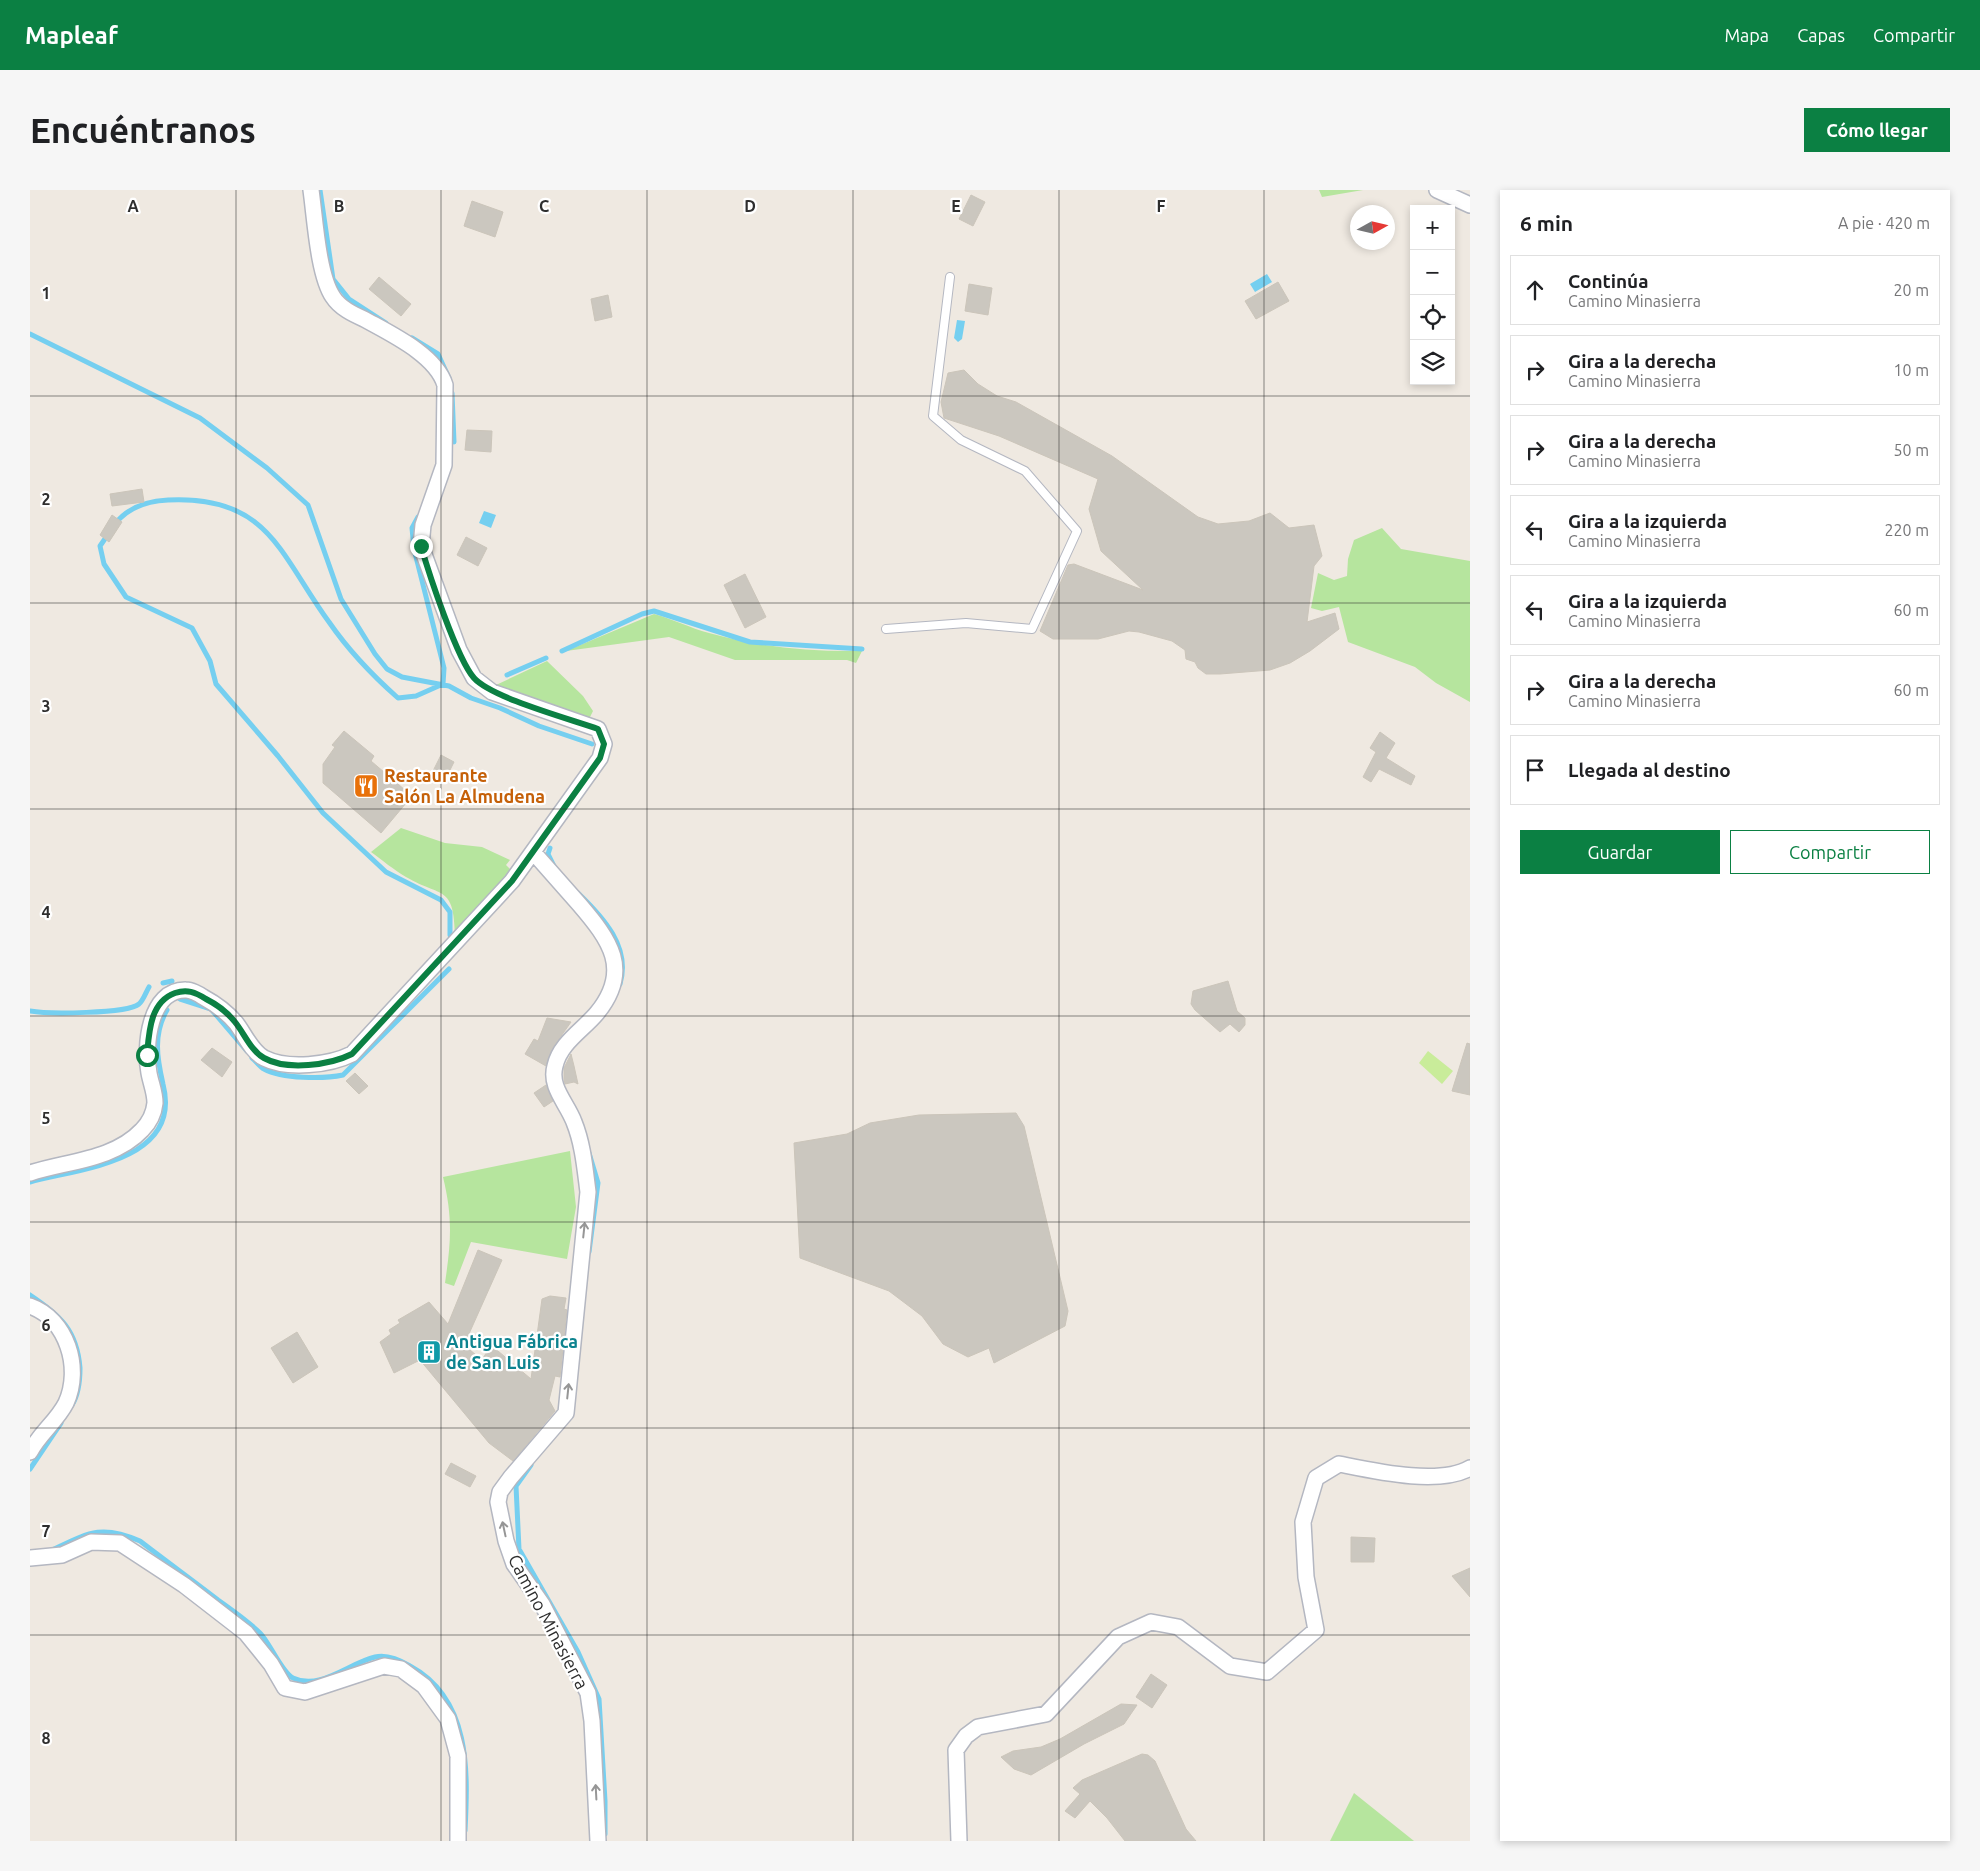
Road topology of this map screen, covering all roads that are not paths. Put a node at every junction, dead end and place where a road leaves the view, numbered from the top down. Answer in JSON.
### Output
{"nodes":[{"id":1,"x":311,"y":190,"type":"edge"},
{"id":2,"x":1437,"y":190,"type":"edge"},
{"id":3,"x":1470,"y":206,"type":"edge"},
{"id":4,"x":950,"y":277,"type":"dead end"},
{"id":5,"x":886,"y":629,"type":"dead end"},
{"id":6,"x":534,"y":853,"type":"junction"},
{"id":7,"x":30,"y":1173,"type":"edge"},
{"id":8,"x":30,"y":1306,"type":"edge"},
{"id":9,"x":30,"y":1452,"type":"edge"},
{"id":10,"x":1470,"y":1468,"type":"edge"},
{"id":11,"x":30,"y":1558,"type":"edge"},
{"id":12,"x":458,"y":1841,"type":"edge"},
{"id":13,"x":598,"y":1841,"type":"edge"},
{"id":14,"x":959,"y":1841,"type":"edge"}],
"edges":[{"from":1,"to":6,"type":"street"},
{"from":2,"to":3,"type":"street"},
{"from":4,"to":5,"type":"lane"},
{"from":6,"to":7,"type":"street"},
{"from":13,"to":6,"type":"street","name":"Camino Minasierra","one_way":true},
{"from":8,"to":9,"type":"street"},
{"from":10,"to":14,"type":"street"},
{"from":11,"to":12,"type":"street"}]}
